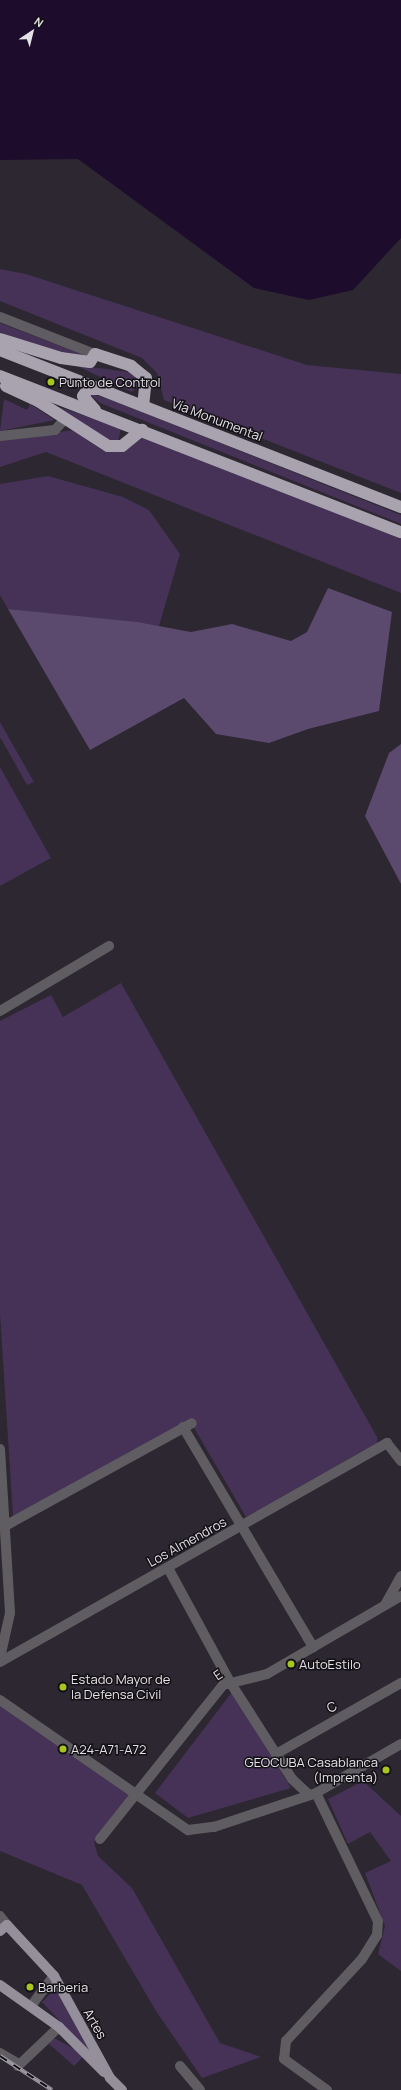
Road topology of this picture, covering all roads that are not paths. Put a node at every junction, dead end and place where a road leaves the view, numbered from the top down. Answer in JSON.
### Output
{"nodes":[{"id":1,"x":0,"y":317,"type":"edge"},
{"id":2,"x":0,"y":339,"type":"edge"},
{"id":3,"x":0,"y":350,"type":"edge"},
{"id":4,"x":95,"y":354,"type":"junction"},
{"id":5,"x":0,"y":376,"type":"edge"},
{"id":6,"x":0,"y":384,"type":"edge"},
{"id":7,"x":103,"y":390,"type":"junction"},
{"id":8,"x":19,"y":392,"type":"junction"},
{"id":9,"x":69,"y":402,"type":"junction"},
{"id":10,"x":143,"y":406,"type":"junction"},
{"id":11,"x":64,"y":420,"type":"junction"},
{"id":12,"x":116,"y":420,"type":"junction"},
{"id":13,"x":142,"y":430,"type":"junction"},
{"id":14,"x":0,"y":436,"type":"edge"},
{"id":15,"x":401,"y":507,"type":"edge"},
{"id":16,"x":401,"y":532,"type":"edge"},
{"id":17,"x":109,"y":946,"type":"dead end"},
{"id":18,"x":0,"y":1011,"type":"edge"},
{"id":19,"x":0,"y":1449,"type":"edge"},
{"id":20,"x":401,"y":1461,"type":"edge"},
{"id":21,"x":5,"y":1526,"type":"junction"},
{"id":22,"x":241,"y":1526,"type":"junction"},
{"id":23,"x":168,"y":1568,"type":"junction"},
{"id":24,"x":401,"y":1576,"type":"edge"},
{"id":25,"x":401,"y":1596,"type":"edge"},
{"id":26,"x":384,"y":1606,"type":"junction"},
{"id":27,"x":313,"y":1647,"type":"junction"},
{"id":28,"x":0,"y":1658,"type":"edge"},
{"id":29,"x":0,"y":1662,"type":"edge"},
{"id":30,"x":230,"y":1682,"type":"junction"},
{"id":31,"x":401,"y":1683,"type":"edge"},
{"id":32,"x":0,"y":1700,"type":"edge"},
{"id":33,"x":401,"y":1744,"type":"edge"},
{"id":34,"x":276,"y":1754,"type":"junction"},
{"id":35,"x":136,"y":1794,"type":"junction"},
{"id":36,"x":312,"y":1794,"type":"junction"},
{"id":37,"x":100,"y":1839,"type":"dead end"},
{"id":38,"x":0,"y":1916,"type":"edge"},
{"id":39,"x":4,"y":1928,"type":"edge"},
{"id":40,"x":54,"y":1976,"type":"junction"},
{"id":41,"x":0,"y":1985,"type":"edge"},
{"id":42,"x":31,"y":2006,"type":"junction"},
{"id":43,"x":59,"y":2027,"type":"junction"},
{"id":44,"x":0,"y":2053,"type":"edge"},
{"id":45,"x":180,"y":2066,"type":"dead end"},
{"id":46,"x":110,"y":2078,"type":"junction"},
{"id":47,"x":122,"y":2090,"type":"edge"},
{"id":48,"x":200,"y":2090,"type":"edge"},
{"id":49,"x":327,"y":2090,"type":"edge"}],
"edges":[{"from":1,"to":4,"type":"street"},
{"from":2,"to":4,"type":"highway"},
{"from":3,"to":7,"type":"highway","name":"Vía Monumental"},
{"from":4,"to":10,"type":"highway"},
{"from":5,"to":9,"type":"highway"},
{"from":6,"to":8,"type":"highway"},
{"from":7,"to":10,"type":"highway","name":"Vía Monumental"},
{"from":7,"to":12,"type":"highway"},
{"from":8,"to":9,"type":"highway"},
{"from":8,"to":11,"type":"highway"},
{"from":9,"to":12,"type":"highway"},
{"from":10,"to":15,"type":"highway","name":"Vía Monumental"},
{"from":11,"to":13,"type":"highway"},
{"from":11,"to":14,"type":"street"},
{"from":12,"to":13,"type":"highway"},
{"from":13,"to":16,"type":"highway"},
{"from":17,"to":18,"type":"street"},
{"from":19,"to":21,"type":"street"},
{"from":20,"to":22,"type":"street","name":"Los Almendros"},
{"from":21,"to":22,"type":"street"},
{"from":21,"to":28,"type":"street"},
{"from":22,"to":23,"type":"street","name":"Los Almendros"},
{"from":22,"to":27,"type":"street"},
{"from":23,"to":29,"type":"street","name":"Los Almendros"},
{"from":23,"to":30,"type":"street"},
{"from":24,"to":26,"type":"street"},
{"from":25,"to":26,"type":"street","name":"E"},
{"from":26,"to":27,"type":"street","name":"E"},
{"from":27,"to":30,"type":"street","name":"E"},
{"from":30,"to":34,"type":"street"},
{"from":30,"to":35,"type":"street","name":"E"},
{"from":31,"to":34,"type":"street","name":"C"},
{"from":32,"to":35,"type":"street"},
{"from":33,"to":36,"type":"street"},
{"from":34,"to":36,"type":"street"},
{"from":35,"to":36,"type":"street"},
{"from":35,"to":37,"type":"street","name":"E"},
{"from":36,"to":49,"type":"street"},
{"from":38,"to":39,"type":"street","name":"Artes"},
{"from":39,"to":40,"type":"main road","name":"Artes"},
{"from":40,"to":42,"type":"street"},
{"from":40,"to":46,"type":"main road","name":"Artes"},
{"from":41,"to":42,"type":"main road"},
{"from":42,"to":43,"type":"main road"},
{"from":43,"to":44,"type":"street"},
{"from":43,"to":46,"type":"main road"},
{"from":45,"to":48,"type":"street"},
{"from":46,"to":47,"type":"main road","name":"Artes"}]}
